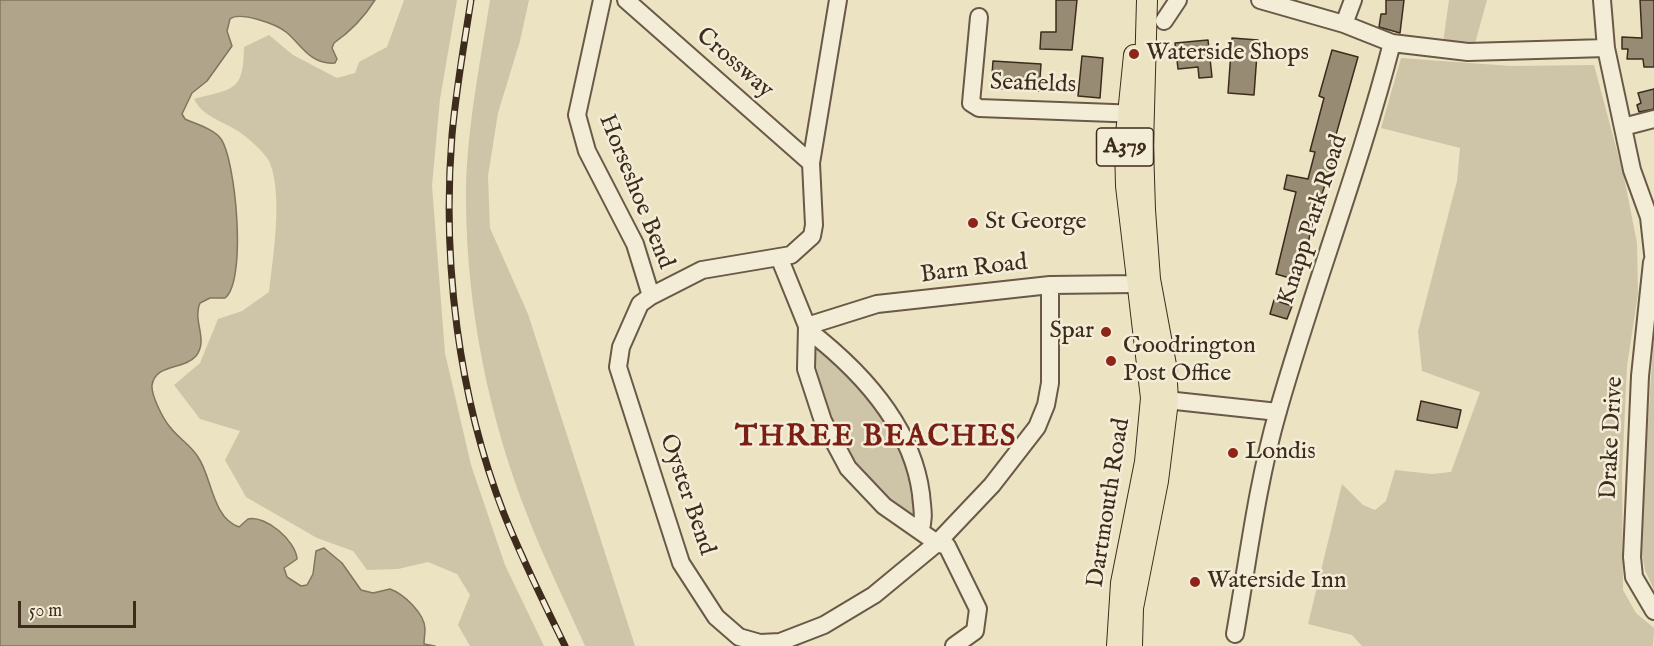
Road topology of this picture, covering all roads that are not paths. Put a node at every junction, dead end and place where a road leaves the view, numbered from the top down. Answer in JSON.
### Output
{"nodes":[{"id":1,"x":602,"y":0,"type":"edge"},
{"id":2,"x":626,"y":0,"type":"edge"},
{"id":3,"x":838,"y":0,"type":"edge"},
{"id":4,"x":1178,"y":0,"type":"edge"},
{"id":5,"x":1260,"y":0,"type":"edge"},
{"id":6,"x":1353,"y":0,"type":"edge"},
{"id":7,"x":1602,"y":0,"type":"edge"},
{"id":8,"x":1146,"y":6,"type":"edge"},
{"id":9,"x":979,"y":17,"type":"dead end"},
{"id":10,"x":1164,"y":21,"type":"dead end"},
{"id":11,"x":1344,"y":24,"type":"junction"},
{"id":12,"x":1392,"y":43,"type":"junction"},
{"id":13,"x":1606,"y":48,"type":"junction"},
{"id":14,"x":1136,"y":114,"type":"junction"},
{"id":15,"x":1654,"y":119,"type":"edge"},
{"id":16,"x":1623,"y":127,"type":"junction"},
{"id":17,"x":811,"y":163,"type":"junction"},
{"id":18,"x":779,"y":257,"type":"junction"},
{"id":19,"x":1653,"y":263,"type":"edge"},
{"id":20,"x":1143,"y":281,"type":"junction"},
{"id":21,"x":1050,"y":285,"type":"junction"},
{"id":22,"x":651,"y":296,"type":"junction"},
{"id":23,"x":807,"y":328,"type":"junction"},
{"id":24,"x":1160,"y":399,"type":"junction"},
{"id":25,"x":1278,"y":412,"type":"junction"},
{"id":26,"x":920,"y":531,"type":"junction"},
{"id":27,"x":937,"y":543,"type":"junction"},
{"id":28,"x":1654,"y":611,"type":"edge"},
{"id":29,"x":1235,"y":634,"type":"dead end"},
{"id":30,"x":954,"y":646,"type":"edge"},
{"id":31,"x":1117,"y":646,"type":"edge"},
{"id":32,"x":1132,"y":646,"type":"edge"}],
"edges":[{"from":1,"to":22,"type":"street","name":"Horseshoe Bend"},
{"from":2,"to":17,"type":"street","name":"Crossway"},
{"from":3,"to":17,"type":"street"},
{"from":4,"to":10,"type":"street"},
{"from":5,"to":11,"type":"street"},
{"from":6,"to":11,"type":"street"},
{"from":7,"to":13,"type":"street","name":"Drake Drive"},
{"from":8,"to":14,"type":"main road","name":"Dartmouth Road","number":"A379"},
{"from":9,"to":14,"type":"street","name":"Seafields"},
{"from":11,"to":12,"type":"street"},
{"from":12,"to":13,"type":"street"},
{"from":12,"to":25,"type":"street","name":"Knapp Park Road"},
{"from":13,"to":16,"type":"street","name":"Drake Drive"},
{"from":14,"to":20,"type":"main road","name":"Dartmouth Road","number":"A379"},
{"from":15,"to":16,"type":"street"},
{"from":16,"to":19,"type":"street","name":"Drake Drive"},
{"from":17,"to":18,"type":"street"},
{"from":18,"to":22,"type":"street","name":"Oyster Bend"},
{"from":18,"to":23,"type":"street"},
{"from":19,"to":28,"type":"street","name":"Drake Drive"},
{"from":20,"to":21,"type":"street","name":"Barn Road"},
{"from":20,"to":24,"type":"main road","name":"Dartmouth Road","number":"A379"},
{"from":21,"to":23,"type":"street","name":"Barn Road"},
{"from":21,"to":27,"type":"street","name":"Oyster Bend"},
{"from":22,"to":27,"type":"street","name":"Oyster Bend"},
{"from":23,"to":26,"type":"street"},
{"from":23,"to":26,"type":"street"},
{"from":24,"to":25,"type":"street"},
{"from":24,"to":31,"type":"main road","name":"Dartmouth Road","number":"A379"},
{"from":24,"to":32,"type":"main road","name":"Dartmouth Road","number":"A379"},
{"from":25,"to":29,"type":"street","name":"Knapp Park Road"},
{"from":26,"to":27,"type":"street"},
{"from":27,"to":30,"type":"street"}]}
